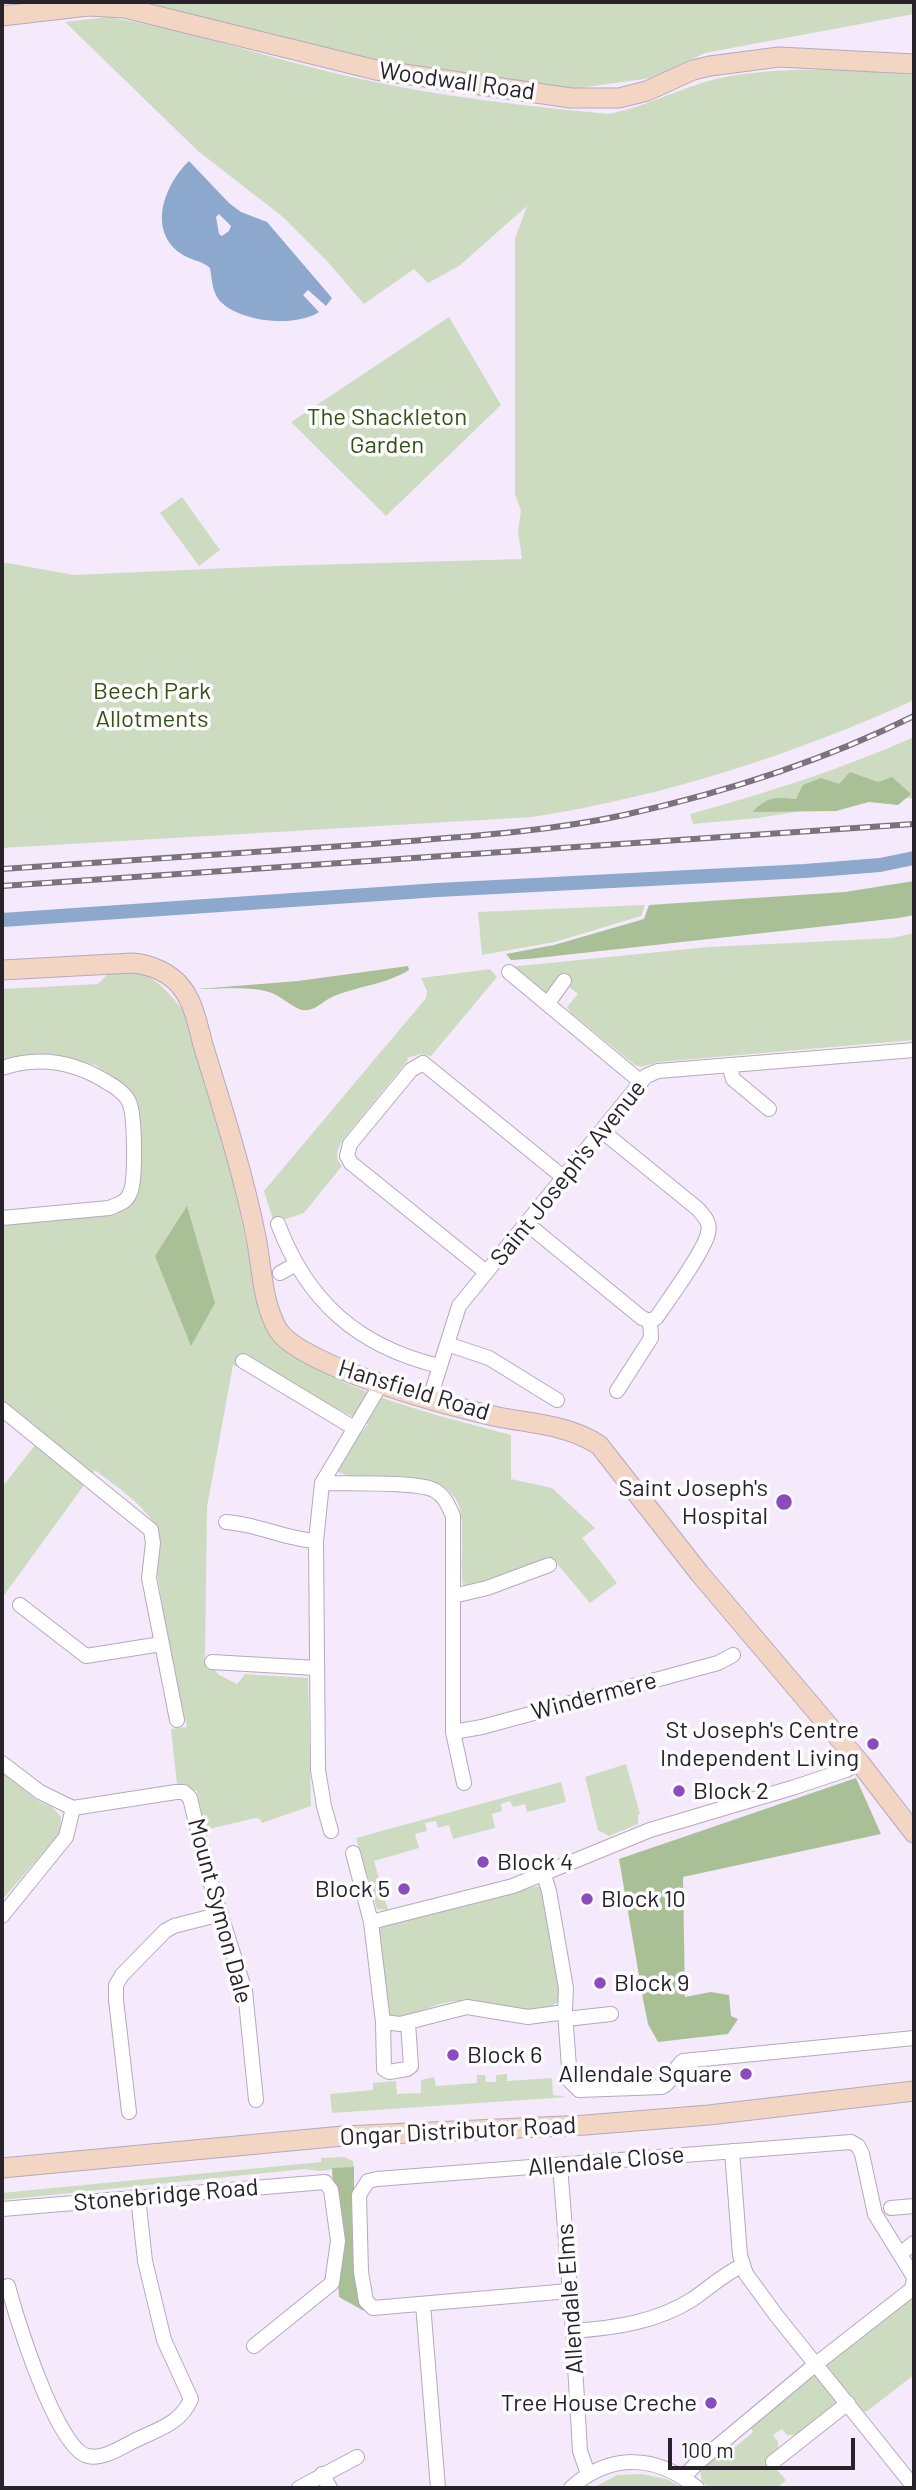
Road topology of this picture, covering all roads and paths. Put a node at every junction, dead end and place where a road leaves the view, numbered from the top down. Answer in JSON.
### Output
{"nodes":[{"id":1,"x":2,"y":16,"type":"edge"},
{"id":2,"x":914,"y":64,"type":"edge"},
{"id":3,"x":2,"y":970,"type":"edge"},
{"id":4,"x":509,"y":972,"type":"dead end"},
{"id":5,"x":564,"y":981,"type":"dead end"},
{"id":6,"x":548,"y":1003,"type":"junction"},
{"id":7,"x":914,"y":1050,"type":"edge"},
{"id":8,"x":729,"y":1065,"type":"junction"},
{"id":9,"x":2,"y":1068,"type":"edge"},
{"id":10,"x":641,"y":1082,"type":"junction"},
{"id":11,"x":769,"y":1109,"type":"dead end"},
{"id":12,"x":602,"y":1131,"type":"junction"},
{"id":13,"x":563,"y":1177,"type":"junction"},
{"id":14,"x":2,"y":1218,"type":"edge"},
{"id":15,"x":526,"y":1223,"type":"junction"},
{"id":16,"x":278,"y":1224,"type":"dead end"},
{"id":17,"x":296,"y":1264,"type":"junction"},
{"id":18,"x":486,"y":1272,"type":"junction"},
{"id":19,"x":280,"y":1273,"type":"dead end"},
{"id":20,"x":650,"y":1321,"type":"junction"},
{"id":21,"x":447,"y":1344,"type":"junction"},
{"id":22,"x":243,"y":1361,"type":"dead end"},
{"id":23,"x":439,"y":1366,"type":"junction"},
{"id":24,"x":381,"y":1384,"type":"junction"},
{"id":25,"x":617,"y":1391,"type":"dead end"},
{"id":26,"x":430,"y":1398,"type":"junction"},
{"id":27,"x":557,"y":1400,"type":"dead end"},
{"id":28,"x":2,"y":1409,"type":"edge"},
{"id":29,"x":354,"y":1428,"type":"junction"},
{"id":30,"x":322,"y":1483,"type":"junction"},
{"id":31,"x":226,"y":1522,"type":"dead end"},
{"id":32,"x":316,"y":1541,"type":"junction"},
{"id":33,"x":549,"y":1565,"type":"dead end"},
{"id":34,"x":453,"y":1597,"type":"junction"},
{"id":35,"x":20,"y":1605,"type":"dead end"},
{"id":36,"x":161,"y":1644,"type":"junction"},
{"id":37,"x":733,"y":1655,"type":"dead end"},
{"id":38,"x":212,"y":1662,"type":"dead end"},
{"id":39,"x":316,"y":1668,"type":"junction"},
{"id":40,"x":177,"y":1720,"type":"dead end"},
{"id":41,"x":453,"y":1732,"type":"junction"},
{"id":42,"x":2,"y":1763,"type":"edge"},
{"id":43,"x":860,"y":1763,"type":"junction"},
{"id":44,"x":464,"y":1783,"type":"dead end"},
{"id":45,"x":73,"y":1808,"type":"junction"},
{"id":46,"x":331,"y":1831,"type":"dead end"},
{"id":47,"x":914,"y":1833,"type":"edge"},
{"id":48,"x":353,"y":1853,"type":"dead end"},
{"id":49,"x":544,"y":1875,"type":"junction"},
{"id":50,"x":221,"y":1914,"type":"junction"},
{"id":51,"x":2,"y":1916,"type":"edge"},
{"id":52,"x":371,"y":1922,"type":"junction"},
{"id":53,"x":611,"y":2014,"type":"dead end"},
{"id":54,"x":565,"y":2016,"type":"junction"},
{"id":55,"x":383,"y":2022,"type":"junction"},
{"id":56,"x":408,"y":2023,"type":"junction"},
{"id":57,"x":914,"y":2038,"type":"edge"},
{"id":58,"x":914,"y":2091,"type":"edge"},
{"id":59,"x":256,"y":2100,"type":"dead end"},
{"id":60,"x":129,"y":2112,"type":"dead end"},
{"id":61,"x":732,"y":2151,"type":"junction"},
{"id":62,"x":560,"y":2165,"type":"junction"},
{"id":63,"x":2,"y":2168,"type":"edge"},
{"id":64,"x":138,"y":2197,"type":"junction"},
{"id":65,"x":914,"y":2206,"type":"edge"},
{"id":66,"x":2,"y":2208,"type":"edge"},
{"id":67,"x":891,"y":2208,"type":"dead end"},
{"id":68,"x":914,"y":2244,"type":"edge"},
{"id":69,"x":900,"y":2254,"type":"junction"},
{"id":70,"x":743,"y":2265,"type":"junction"},
{"id":71,"x":914,"y":2278,"type":"edge"},
{"id":72,"x":8,"y":2286,"type":"dead end"},
{"id":73,"x":569,"y":2291,"type":"junction"},
{"id":74,"x":423,"y":2304,"type":"junction"},
{"id":75,"x":573,"y":2330,"type":"junction"},
{"id":76,"x":254,"y":2346,"type":"dead end"},
{"id":77,"x":816,"y":2364,"type":"junction"},
{"id":78,"x":848,"y":2403,"type":"junction"},
{"id":79,"x":357,"y":2457,"type":"dead end"},
{"id":80,"x":773,"y":2462,"type":"dead end"},
{"id":81,"x":323,"y":2474,"type":"junction"},
{"id":82,"x":587,"y":2474,"type":"junction"},
{"id":83,"x":684,"y":2477,"type":"junction"},
{"id":84,"x":914,"y":2487,"type":"edge"},
{"id":85,"x":299,"y":2488,"type":"edge"},
{"id":86,"x":330,"y":2488,"type":"edge"},
{"id":87,"x":438,"y":2488,"type":"edge"},
{"id":88,"x":570,"y":2488,"type":"edge"},
{"id":89,"x":696,"y":2488,"type":"edge"}],
"edges":[{"from":1,"to":2,"type":"street","name":"Woodwall Road"},
{"from":3,"to":24,"type":"street","name":"Hansfield Road"},
{"from":4,"to":6,"type":"street"},
{"from":5,"to":6,"type":"street"},
{"from":6,"to":10,"type":"street"},
{"from":7,"to":8,"type":"street","name":"Saint Joseph's Avenue"},
{"from":8,"to":10,"type":"street","name":"Saint Joseph's Avenue"},
{"from":8,"to":11,"type":"street"},
{"from":9,"to":14,"type":"street"},
{"from":10,"to":12,"type":"street","name":"Saint Joseph's Avenue"},
{"from":12,"to":13,"type":"street","name":"Saint Joseph's Avenue"},
{"from":12,"to":20,"type":"street"},
{"from":13,"to":15,"type":"street","name":"Saint Joseph's Avenue"},
{"from":13,"to":18,"type":"street"},
{"from":15,"to":18,"type":"street","name":"Saint Joseph's Avenue"},
{"from":15,"to":20,"type":"street"},
{"from":16,"to":17,"type":"street"},
{"from":17,"to":19,"type":"street"},
{"from":17,"to":23,"type":"street"},
{"from":18,"to":21,"type":"street","name":"Saint Joseph's Avenue"},
{"from":20,"to":25,"type":"street"},
{"from":21,"to":23,"type":"street","name":"Saint Joseph's Avenue"},
{"from":21,"to":27,"type":"street"},
{"from":22,"to":29,"type":"street"},
{"from":23,"to":26,"type":"street","name":"Saint Joseph's Avenue"},
{"from":24,"to":26,"type":"street","name":"Hansfield Road"},
{"from":24,"to":29,"type":"street"},
{"from":26,"to":43,"type":"street","name":"Hansfield Road"},
{"from":28,"to":36,"type":"street"},
{"from":29,"to":30,"type":"street"},
{"from":30,"to":32,"type":"street"},
{"from":30,"to":34,"type":"street"},
{"from":31,"to":32,"type":"street"},
{"from":32,"to":39,"type":"street"},
{"from":33,"to":34,"type":"street"},
{"from":34,"to":41,"type":"street"},
{"from":35,"to":36,"type":"street"},
{"from":36,"to":40,"type":"street"},
{"from":37,"to":41,"type":"street","name":"Windermere"},
{"from":38,"to":39,"type":"street"},
{"from":39,"to":46,"type":"street"},
{"from":41,"to":44,"type":"street"},
{"from":42,"to":45,"type":"street"},
{"from":43,"to":47,"type":"street","name":"Hansfield Road"},
{"from":43,"to":49,"type":"street"},
{"from":45,"to":50,"type":"street","name":"Mount Symon Dale"},
{"from":45,"to":51,"type":"street"},
{"from":48,"to":52,"type":"street"},
{"from":49,"to":52,"type":"street"},
{"from":49,"to":54,"type":"street"},
{"from":50,"to":59,"type":"street","name":"Mount Symon Dale"},
{"from":50,"to":60,"type":"street"},
{"from":52,"to":55,"type":"street"},
{"from":53,"to":54,"type":"street"},
{"from":54,"to":56,"type":"street"},
{"from":54,"to":57,"type":"street"},
{"from":55,"to":56,"type":"street"},
{"from":55,"to":56,"type":"street"},
{"from":58,"to":63,"type":"street","name":"Ongar Distributor Road"},
{"from":61,"to":62,"type":"street","name":"Allendale Close"},
{"from":61,"to":69,"type":"street","name":"Allendale Close"},
{"from":61,"to":70,"type":"street"},
{"from":62,"to":73,"type":"street","name":"Allendale Elms"},
{"from":62,"to":74,"type":"street","name":"Allendale Close"},
{"from":64,"to":66,"type":"street","name":"Stonebridge Road"},
{"from":64,"to":72,"type":"street"},
{"from":64,"to":76,"type":"street","name":"Stonebridge Road"},
{"from":65,"to":67,"type":"street"},
{"from":68,"to":69,"type":"street"},
{"from":69,"to":71,"type":"street"},
{"from":70,"to":75,"type":"street"},
{"from":70,"to":77,"type":"street"},
{"from":71,"to":77,"type":"street"},
{"from":73,"to":74,"type":"street"},
{"from":73,"to":75,"type":"street","name":"Allendale Elms"},
{"from":74,"to":87,"type":"street"},
{"from":75,"to":82,"type":"street","name":"Allendale Elms"},
{"from":77,"to":78,"type":"street"},
{"from":77,"to":83,"type":"street"},
{"from":78,"to":80,"type":"street"},
{"from":78,"to":84,"type":"street"},
{"from":79,"to":81,"type":"street"},
{"from":81,"to":85,"type":"street"},
{"from":81,"to":86,"type":"street"},
{"from":82,"to":83,"type":"street"},
{"from":82,"to":88,"type":"street"},
{"from":83,"to":89,"type":"street"}]}
